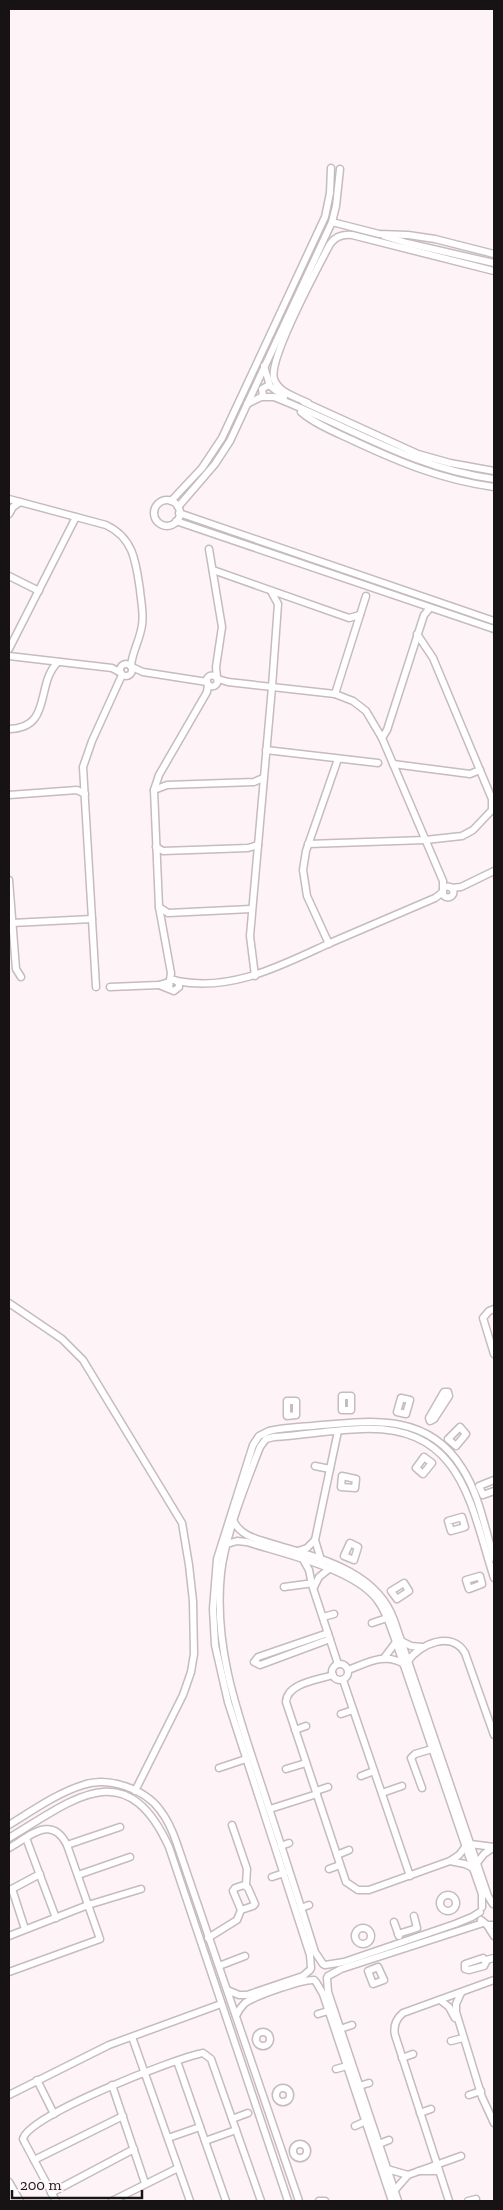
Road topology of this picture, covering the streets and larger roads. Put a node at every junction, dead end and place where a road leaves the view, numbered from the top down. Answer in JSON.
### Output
{"nodes":[{"id":1,"x":331,"y":168,"type":"dead end"},
{"id":2,"x":340,"y":169,"type":"dead end"},
{"id":3,"x":327,"y":211,"type":"junction"},
{"id":4,"x":335,"y":213,"type":"junction"},
{"id":5,"x":332,"y":222,"type":"junction"},
{"id":6,"x":356,"y":232,"type":"junction"},
{"id":7,"x":379,"y":234,"type":"junction"},
{"id":8,"x":396,"y":234,"type":"junction"},
{"id":9,"x":417,"y":245,"type":"junction"},
{"id":10,"x":494,"y":254,"type":"edge"},
{"id":11,"x":494,"y":263,"type":"edge"},
{"id":12,"x":494,"y":271,"type":"edge"},
{"id":13,"x":295,"y":300,"type":"junction"},
{"id":14,"x":297,"y":310,"type":"junction"},
{"id":15,"x":264,"y":366,"type":"junction"},
{"id":16,"x":269,"y":384,"type":"junction"},
{"id":17,"x":264,"y":396,"type":"junction"},
{"id":18,"x":308,"y":403,"type":"junction"},
{"id":19,"x":247,"y":404,"type":"junction"},
{"id":20,"x":297,"y":406,"type":"junction"},
{"id":21,"x":225,"y":432,"type":"junction"},
{"id":22,"x":232,"y":434,"type":"junction"},
{"id":23,"x":417,"y":457,"type":"junction"},
{"id":24,"x":414,"y":468,"type":"junction"},
{"id":25,"x":494,"y":471,"type":"edge"},
{"id":26,"x":494,"y":479,"type":"edge"},
{"id":27,"x":494,"y":487,"type":"edge"},
{"id":28,"x":9,"y":500,"type":"edge"},
{"id":29,"x":171,"y":501,"type":"junction"},
{"id":30,"x":20,"y":502,"type":"junction"},
{"id":31,"x":178,"y":510,"type":"junction"},
{"id":32,"x":10,"y":511,"type":"edge"},
{"id":33,"x":76,"y":517,"type":"junction"},
{"id":34,"x":176,"y":521,"type":"junction"},
{"id":35,"x":210,"y":549,"type":"dead end"},
{"id":36,"x":213,"y":570,"type":"junction"},
{"id":37,"x":9,"y":576,"type":"edge"},
{"id":38,"x":225,"y":576,"type":"junction"},
{"id":39,"x":216,"y":584,"type":"junction"},
{"id":40,"x":39,"y":591,"type":"junction"},
{"id":41,"x":272,"y":593,"type":"junction"},
{"id":42,"x":366,"y":596,"type":"dead end"},
{"id":43,"x":287,"y":597,"type":"junction"},
{"id":44,"x":278,"y":604,"type":"junction"},
{"id":45,"x":421,"y":605,"type":"junction"},
{"id":46,"x":430,"y":608,"type":"junction"},
{"id":47,"x":360,"y":615,"type":"junction"},
{"id":48,"x":424,"y":615,"type":"junction"},
{"id":49,"x":349,"y":618,"type":"junction"},
{"id":50,"x":494,"y":621,"type":"edge"},
{"id":51,"x":356,"y":628,"type":"junction"},
{"id":52,"x":494,"y":629,"type":"edge"},
{"id":53,"x":417,"y":634,"type":"junction"},
{"id":54,"x":10,"y":648,"type":"edge"},
{"id":55,"x":428,"y":648,"type":"junction"},
{"id":56,"x":412,"y":650,"type":"junction"},
{"id":57,"x":12,"y":656,"type":"edge"},
{"id":58,"x":47,"y":661,"type":"junction"},
{"id":59,"x":58,"y":662,"type":"junction"},
{"id":60,"x":128,"y":666,"type":"junction"},
{"id":61,"x":112,"y":668,"type":"junction"},
{"id":62,"x":51,"y":671,"type":"junction"},
{"id":63,"x":143,"y":672,"type":"junction"},
{"id":64,"x":125,"y":675,"type":"junction"},
{"id":65,"x":212,"y":681,"type":"junction"},
{"id":66,"x":272,"y":687,"type":"junction"},
{"id":67,"x":334,"y":694,"type":"junction"},
{"id":68,"x":389,"y":720,"type":"junction"},
{"id":69,"x":375,"y":725,"type":"junction"},
{"id":70,"x":9,"y":730,"type":"edge"},
{"id":71,"x":382,"y":738,"type":"junction"},
{"id":72,"x":266,"y":750,"type":"junction"},
{"id":73,"x":338,"y":759,"type":"junction"},
{"id":74,"x":378,"y":763,"type":"dead end"},
{"id":75,"x":400,"y":768,"type":"junction"},
{"id":76,"x":480,"y":770,"type":"junction"},
{"id":77,"x":159,"y":775,"type":"junction"},
{"id":78,"x":263,"y":778,"type":"junction"},
{"id":79,"x":254,"y":782,"type":"junction"},
{"id":80,"x":84,"y":785,"type":"junction"},
{"id":81,"x":167,"y":785,"type":"junction"},
{"id":82,"x":263,"y":787,"type":"junction"},
{"id":83,"x":78,"y":790,"type":"junction"},
{"id":84,"x":154,"y":790,"type":"junction"},
{"id":85,"x":85,"y":794,"type":"junction"},
{"id":86,"x":9,"y":795,"type":"edge"},
{"id":87,"x":425,"y":840,"type":"junction"},
{"id":88,"x":308,"y":844,"type":"junction"},
{"id":89,"x":258,"y":845,"type":"junction"},
{"id":90,"x":156,"y":847,"type":"junction"},
{"id":91,"x":248,"y":848,"type":"junction"},
{"id":92,"x":163,"y":851,"type":"junction"},
{"id":93,"x":257,"y":853,"type":"junction"},
{"id":94,"x":156,"y":857,"type":"junction"},
{"id":95,"x":494,"y":871,"type":"edge"},
{"id":96,"x":9,"y":880,"type":"edge"},
{"id":97,"x":461,"y":887,"type":"junction"},
{"id":98,"x":446,"y":891,"type":"junction"},
{"id":99,"x":159,"y":907,"type":"junction"},
{"id":100,"x":251,"y":909,"type":"junction"},
{"id":101,"x":168,"y":913,"type":"junction"},
{"id":102,"x":92,"y":919,"type":"junction"},
{"id":103,"x":160,"y":921,"type":"junction"},
{"id":104,"x":12,"y":923,"type":"junction"},
{"id":105,"x":329,"y":944,"type":"junction"},
{"id":106,"x":21,"y":976,"type":"dead end"},
{"id":107,"x":255,"y":976,"type":"junction"},
{"id":108,"x":172,"y":981,"type":"junction"},
{"id":109,"x":187,"y":984,"type":"junction"},
{"id":110,"x":96,"y":987,"type":"dead end"},
{"id":111,"x":110,"y":987,"type":"dead end"},
{"id":112,"x":9,"y":1303,"type":"edge"},
{"id":113,"x":494,"y":1309,"type":"edge"},
{"id":114,"x":494,"y":1354,"type":"edge"},
{"id":115,"x":347,"y":1411,"type":"dead end"},
{"id":116,"x":402,"y":1413,"type":"dead end"},
{"id":117,"x":292,"y":1416,"type":"dead end"},
{"id":118,"x":430,"y":1421,"type":"dead end"},
{"id":119,"x":348,"y":1423,"type":"junction"},
{"id":120,"x":400,"y":1424,"type":"junction"},
{"id":121,"x":292,"y":1428,"type":"junction"},
{"id":122,"x":338,"y":1431,"type":"junction"},
{"id":123,"x":420,"y":1434,"type":"junction"},
{"id":124,"x":451,"y":1443,"type":"dead end"},
{"id":125,"x":445,"y":1448,"type":"junction"},
{"id":126,"x":437,"y":1450,"type":"junction"},
{"id":127,"x":429,"y":1460,"type":"dead end"},
{"id":128,"x":315,"y":1466,"type":"dead end"},
{"id":129,"x":330,"y":1470,"type":"junction"},
{"id":130,"x":329,"y":1479,"type":"junction"},
{"id":131,"x":494,"y":1480,"type":"edge"},
{"id":132,"x":341,"y":1481,"type":"dead end"},
{"id":133,"x":477,"y":1491,"type":"junction"},
{"id":134,"x":494,"y":1491,"type":"edge"},
{"id":135,"x":475,"y":1518,"type":"junction"},
{"id":136,"x":234,"y":1522,"type":"junction"},
{"id":137,"x":464,"y":1522,"type":"dead end"},
{"id":138,"x":248,"y":1539,"type":"junction"},
{"id":139,"x":315,"y":1540,"type":"junction"},
{"id":140,"x":227,"y":1544,"type":"junction"},
{"id":141,"x":296,"y":1551,"type":"junction"},
{"id":142,"x":494,"y":1553,"type":"edge"},
{"id":143,"x":349,"y":1559,"type":"dead end"},
{"id":144,"x":303,"y":1560,"type":"junction"},
{"id":145,"x":321,"y":1560,"type":"junction"},
{"id":146,"x":329,"y":1569,"type":"junction"},
{"id":147,"x":346,"y":1570,"type":"junction"},
{"id":148,"x":494,"y":1577,"type":"edge"},
{"id":149,"x":481,"y":1580,"type":"dead end"},
{"id":150,"x":313,"y":1585,"type":"junction"},
{"id":151,"x":284,"y":1587,"type":"dead end"},
{"id":152,"x":394,"y":1594,"type":"dead end"},
{"id":153,"x":384,"y":1600,"type":"junction"},
{"id":154,"x":334,"y":1614,"type":"dead end"},
{"id":155,"x":323,"y":1618,"type":"junction"},
{"id":156,"x":387,"y":1618,"type":"junction"},
{"id":157,"x":372,"y":1623,"type":"dead end"},
{"id":158,"x":329,"y":1636,"type":"junction"},
{"id":159,"x":399,"y":1642,"type":"junction"},
{"id":160,"x":423,"y":1647,"type":"junction"},
{"id":161,"x":384,"y":1658,"type":"junction"},
{"id":162,"x":406,"y":1663,"type":"junction"},
{"id":163,"x":338,"y":1664,"type":"junction"},
{"id":164,"x":348,"y":1670,"type":"junction"},
{"id":165,"x":332,"y":1675,"type":"junction"},
{"id":166,"x":411,"y":1678,"type":"junction"},
{"id":167,"x":343,"y":1680,"type":"junction"},
{"id":168,"x":353,"y":1710,"type":"junction"},
{"id":169,"x":341,"y":1714,"type":"dead end"},
{"id":170,"x":306,"y":1726,"type":"dead end"},
{"id":171,"x":295,"y":1730,"type":"junction"},
{"id":172,"x":494,"y":1733,"type":"edge"},
{"id":173,"x":245,"y":1745,"type":"junction"},
{"id":174,"x":432,"y":1749,"type":"junction"},
{"id":175,"x":246,"y":1759,"type":"junction"},
{"id":176,"x":306,"y":1763,"type":"junction"},
{"id":177,"x":219,"y":1768,"type":"dead end"},
{"id":178,"x":286,"y":1769,"type":"dead end"},
{"id":179,"x":374,"y":1771,"type":"junction"},
{"id":180,"x":361,"y":1776,"type":"dead end"},
{"id":181,"x":402,"y":1786,"type":"dead end"},
{"id":182,"x":328,"y":1787,"type":"dead end"},
{"id":183,"x":422,"y":1788,"type":"dead end"},
{"id":184,"x":135,"y":1791,"type":"junction"},
{"id":185,"x":316,"y":1792,"type":"junction"},
{"id":186,"x":382,"y":1792,"type":"junction"},
{"id":187,"x":270,"y":1809,"type":"junction"},
{"id":188,"x":9,"y":1825,"type":"edge"},
{"id":189,"x":232,"y":1825,"type":"dead end"},
{"id":190,"x":120,"y":1827,"type":"dead end"},
{"id":191,"x":9,"y":1838,"type":"edge"},
{"id":192,"x":26,"y":1838,"type":"junction"},
{"id":193,"x":289,"y":1843,"type":"dead end"},
{"id":194,"x":67,"y":1844,"type":"junction"},
{"id":195,"x":468,"y":1845,"type":"junction"},
{"id":196,"x":281,"y":1846,"type":"junction"},
{"id":197,"x":494,"y":1847,"type":"edge"},
{"id":198,"x":9,"y":1848,"type":"edge"},
{"id":199,"x":350,"y":1850,"type":"dead end"},
{"id":200,"x":336,"y":1855,"type":"junction"},
{"id":201,"x":130,"y":1858,"type":"dead end"},
{"id":202,"x":450,"y":1861,"type":"junction"},
{"id":203,"x":340,"y":1865,"type":"junction"},
{"id":204,"x":475,"y":1866,"type":"junction"},
{"id":205,"x":329,"y":1869,"type":"dead end"},
{"id":206,"x":284,"y":1873,"type":"junction"},
{"id":207,"x":40,"y":1874,"type":"junction"},
{"id":208,"x":78,"y":1875,"type":"junction"},
{"id":209,"x":410,"y":1876,"type":"junction"},
{"id":210,"x":272,"y":1877,"type":"dead end"},
{"id":211,"x":246,"y":1885,"type":"junction"},
{"id":212,"x":141,"y":1889,"type":"dead end"},
{"id":213,"x":10,"y":1890,"type":"edge"},
{"id":214,"x":484,"y":1892,"type":"junction"},
{"id":215,"x":494,"y":1904,"type":"edge"},
{"id":216,"x":88,"y":1905,"type":"junction"},
{"id":217,"x":309,"y":1905,"type":"dead end"},
{"id":218,"x":301,"y":1908,"type":"junction"},
{"id":219,"x":240,"y":1910,"type":"junction"},
{"id":220,"x":481,"y":1910,"type":"junction"},
{"id":221,"x":450,"y":1911,"type":"dead end"},
{"id":222,"x":414,"y":1916,"type":"dead end"},
{"id":223,"x":56,"y":1918,"type":"junction"},
{"id":224,"x":394,"y":1922,"type":"dead end"},
{"id":225,"x":488,"y":1924,"type":"edge"},
{"id":226,"x":26,"y":1929,"type":"junction"},
{"id":227,"x":455,"y":1931,"type":"junction"},
{"id":228,"x":398,"y":1934,"type":"junction"},
{"id":229,"x":9,"y":1936,"type":"edge"},
{"id":230,"x":494,"y":1936,"type":"edge"},
{"id":231,"x":208,"y":1938,"type":"junction"},
{"id":232,"x":401,"y":1942,"type":"junction"},
{"id":233,"x":366,"y":1944,"type":"dead end"},
{"id":234,"x":245,"y":1956,"type":"dead end"},
{"id":235,"x":370,"y":1956,"type":"junction"},
{"id":236,"x":494,"y":1958,"type":"edge"},
{"id":237,"x":486,"y":1960,"type":"dead end"},
{"id":238,"x":324,"y":1965,"type":"junction"},
{"id":239,"x":219,"y":1966,"type":"junction"},
{"id":240,"x":374,"y":1968,"type":"dead end"},
{"id":241,"x":311,"y":1969,"type":"junction"},
{"id":242,"x":9,"y":1972,"type":"edge"},
{"id":243,"x":328,"y":1977,"type":"junction"},
{"id":244,"x":315,"y":1981,"type":"junction"},
{"id":245,"x":494,"y":1981,"type":"edge"},
{"id":246,"x":227,"y":1990,"type":"junction"},
{"id":247,"x":325,"y":1993,"type":"junction"},
{"id":248,"x":461,"y":1993,"type":"junction"},
{"id":249,"x":440,"y":2000,"type":"junction"},
{"id":250,"x":221,"y":2004,"type":"junction"},
{"id":251,"x":328,"y":2010,"type":"junction"},
{"id":252,"x":318,"y":2014,"type":"dead end"},
{"id":253,"x":236,"y":2016,"type":"junction"},
{"id":254,"x":459,"y":2022,"type":"junction"},
{"id":255,"x":352,"y":2025,"type":"dead end"},
{"id":256,"x":340,"y":2029,"type":"junction"},
{"id":257,"x":132,"y":2037,"type":"junction"},
{"id":258,"x":463,"y":2038,"type":"junction"},
{"id":259,"x":256,"y":2041,"type":"dead end"},
{"id":260,"x":451,"y":2041,"type":"dead end"},
{"id":261,"x":246,"y":2045,"type":"junction"},
{"id":262,"x":413,"y":2054,"type":"dead end"},
{"id":263,"x":402,"y":2058,"type":"junction"},
{"id":264,"x":177,"y":2060,"type":"junction"},
{"id":265,"x":347,"y":2066,"type":"junction"},
{"id":266,"x":336,"y":2069,"type":"dead end"},
{"id":267,"x":145,"y":2071,"type":"junction"},
{"id":268,"x":37,"y":2080,"type":"junction"},
{"id":269,"x":369,"y":2082,"type":"dead end"},
{"id":270,"x":112,"y":2085,"type":"junction"},
{"id":271,"x":359,"y":2086,"type":"junction"},
{"id":272,"x":481,"y":2091,"type":"junction"},
{"id":273,"x":9,"y":2095,"type":"edge"},
{"id":274,"x":469,"y":2095,"type":"dead end"},
{"id":275,"x":276,"y":2097,"type":"dead end"},
{"id":276,"x":265,"y":2101,"type":"junction"},
{"id":277,"x":362,"y":2104,"type":"junction"},
{"id":278,"x":431,"y":2109,"type":"dead end"},
{"id":279,"x":248,"y":2113,"type":"dead end"},
{"id":280,"x":420,"y":2113,"type":"junction"},
{"id":281,"x":54,"y":2114,"type":"junction"},
{"id":282,"x":122,"y":2116,"type":"junction"},
{"id":283,"x":232,"y":2119,"type":"junction"},
{"id":284,"x":366,"y":2122,"type":"junction"},
{"id":285,"x":494,"y":2123,"type":"edge"},
{"id":286,"x":354,"y":2126,"type":"dead end"},
{"id":287,"x":200,"y":2127,"type":"junction"},
{"id":288,"x":236,"y":2130,"type":"junction"},
{"id":289,"x":168,"y":2138,"type":"junction"},
{"id":290,"x":389,"y":2140,"type":"dead end"},
{"id":291,"x":205,"y":2141,"type":"junction"},
{"id":292,"x":378,"y":2144,"type":"junction"},
{"id":293,"x":134,"y":2149,"type":"junction"},
{"id":294,"x":294,"y":2154,"type":"dead end"},
{"id":295,"x":461,"y":2156,"type":"dead end"},
{"id":296,"x":284,"y":2157,"type":"junction"},
{"id":297,"x":34,"y":2160,"type":"junction"},
{"id":298,"x":438,"y":2167,"type":"junction"},
{"id":299,"x":178,"y":2168,"type":"junction"},
{"id":300,"x":387,"y":2169,"type":"junction"},
{"id":301,"x":408,"y":2175,"type":"junction"},
{"id":302,"x":9,"y":2182,"type":"edge"},
{"id":303,"x":146,"y":2183,"type":"junction"},
{"id":304,"x":9,"y":2191,"type":"edge"},
{"id":305,"x":394,"y":2191,"type":"junction"},
{"id":306,"x":52,"y":2193,"type":"junction"},
{"id":307,"x":476,"y":2199,"type":"dead end"},
{"id":308,"x":14,"y":2201,"type":"edge"},
{"id":309,"x":20,"y":2201,"type":"edge"},
{"id":310,"x":56,"y":2201,"type":"edge"},
{"id":311,"x":112,"y":2201,"type":"edge"},
{"id":312,"x":190,"y":2201,"type":"edge"},
{"id":313,"x":226,"y":2201,"type":"edge"},
{"id":314,"x":261,"y":2201,"type":"edge"},
{"id":315,"x":288,"y":2201,"type":"edge"},
{"id":316,"x":299,"y":2201,"type":"edge"},
{"id":317,"x":319,"y":2201,"type":"edge"},
{"id":318,"x":325,"y":2201,"type":"edge"},
{"id":319,"x":392,"y":2201,"type":"edge"},
{"id":320,"x":398,"y":2201,"type":"edge"},
{"id":321,"x":449,"y":2201,"type":"edge"},
{"id":322,"x":468,"y":2201,"type":"edge"}],
"edges":[{"from":1,"to":3,"type":"street"},
{"from":2,"to":4,"type":"street"},
{"from":3,"to":4,"type":"street"},
{"from":3,"to":21,"type":"street"},
{"from":4,"to":5,"type":"street"},
{"from":5,"to":6,"type":"street"},
{"from":5,"to":13,"type":"street"},
{"from":6,"to":7,"type":"street"},
{"from":6,"to":12,"type":"street"},
{"from":6,"to":14,"type":"street"},
{"from":7,"to":8,"type":"street"},
{"from":7,"to":9,"type":"street"},
{"from":8,"to":9,"type":"street"},
{"from":8,"to":10,"type":"street"},
{"from":9,"to":11,"type":"street"},
{"from":13,"to":14,"type":"street"},
{"from":13,"to":15,"type":"street"},
{"from":14,"to":18,"type":"street"},
{"from":15,"to":16,"type":"street"},
{"from":15,"to":19,"type":"street"},
{"from":16,"to":17,"type":"street"},
{"from":16,"to":20,"type":"street"},
{"from":17,"to":19,"type":"street"},
{"from":17,"to":20,"type":"street"},
{"from":18,"to":20,"type":"street"},
{"from":18,"to":23,"type":"street"},
{"from":19,"to":22,"type":"street"},
{"from":20,"to":23,"type":"street"},
{"from":20,"to":24,"type":"street"},
{"from":21,"to":22,"type":"street"},
{"from":21,"to":29,"type":"street"},
{"from":22,"to":31,"type":"street"},
{"from":23,"to":24,"type":"street"},
{"from":23,"to":25,"type":"street"},
{"from":23,"to":26,"type":"street"},
{"from":24,"to":27,"type":"street"},
{"from":28,"to":30,"type":"street"},
{"from":28,"to":32,"type":"street"},
{"from":29,"to":31,"type":"street"},
{"from":29,"to":34,"type":"street"},
{"from":30,"to":32,"type":"street"},
{"from":30,"to":33,"type":"street"},
{"from":31,"to":34,"type":"street"},
{"from":31,"to":50,"type":"street"},
{"from":33,"to":40,"type":"street"},
{"from":33,"to":60,"type":"street"},
{"from":34,"to":45,"type":"street"},
{"from":35,"to":36,"type":"street"},
{"from":36,"to":38,"type":"street"},
{"from":36,"to":39,"type":"street"},
{"from":37,"to":40,"type":"street"},
{"from":38,"to":39,"type":"street"},
{"from":38,"to":41,"type":"street"},
{"from":39,"to":65,"type":"street"},
{"from":40,"to":54,"type":"street"},
{"from":41,"to":43,"type":"street"},
{"from":41,"to":44,"type":"street"},
{"from":42,"to":47,"type":"street"},
{"from":43,"to":44,"type":"street"},
{"from":43,"to":49,"type":"street"},
{"from":44,"to":66,"type":"street"},
{"from":45,"to":46,"type":"street"},
{"from":45,"to":48,"type":"street"},
{"from":46,"to":48,"type":"street"},
{"from":46,"to":52,"type":"street"},
{"from":47,"to":49,"type":"street"},
{"from":47,"to":51,"type":"street"},
{"from":48,"to":53,"type":"street"},
{"from":49,"to":51,"type":"street"},
{"from":51,"to":67,"type":"street"},
{"from":53,"to":55,"type":"street"},
{"from":53,"to":56,"type":"street"},
{"from":54,"to":57,"type":"street"},
{"from":55,"to":56,"type":"street"},
{"from":55,"to":76,"type":"street"},
{"from":56,"to":68,"type":"street"},
{"from":57,"to":58,"type":"street"},
{"from":58,"to":59,"type":"street"},
{"from":58,"to":62,"type":"street"},
{"from":59,"to":61,"type":"street"},
{"from":59,"to":62,"type":"street"},
{"from":60,"to":61,"type":"street"},
{"from":60,"to":63,"type":"street"},
{"from":60,"to":64,"type":"street"},
{"from":60,"to":64,"type":"street"},
{"from":61,"to":64,"type":"street"},
{"from":62,"to":70,"type":"street"},
{"from":63,"to":64,"type":"street"},
{"from":63,"to":65,"type":"street"},
{"from":64,"to":80,"type":"street"},
{"from":65,"to":66,"type":"street"},
{"from":65,"to":77,"type":"street"},
{"from":66,"to":67,"type":"street"},
{"from":66,"to":72,"type":"street"},
{"from":67,"to":69,"type":"street"},
{"from":68,"to":69,"type":"street"},
{"from":68,"to":71,"type":"street"},
{"from":69,"to":71,"type":"street"},
{"from":71,"to":75,"type":"street"},
{"from":72,"to":73,"type":"street"},
{"from":72,"to":78,"type":"street"},
{"from":73,"to":74,"type":"street"},
{"from":73,"to":88,"type":"street"},
{"from":75,"to":76,"type":"street"},
{"from":75,"to":87,"type":"street"},
{"from":76,"to":87,"type":"street"},
{"from":77,"to":81,"type":"street"},
{"from":77,"to":84,"type":"street"},
{"from":78,"to":79,"type":"street"},
{"from":78,"to":82,"type":"street"},
{"from":79,"to":81,"type":"street"},
{"from":79,"to":82,"type":"street"},
{"from":80,"to":83,"type":"street"},
{"from":80,"to":85,"type":"street"},
{"from":81,"to":84,"type":"street"},
{"from":82,"to":89,"type":"street"},
{"from":83,"to":85,"type":"street"},
{"from":83,"to":86,"type":"street"},
{"from":84,"to":90,"type":"street"},
{"from":85,"to":102,"type":"street"},
{"from":87,"to":88,"type":"street"},
{"from":87,"to":98,"type":"street"},
{"from":88,"to":105,"type":"street"},
{"from":89,"to":91,"type":"street"},
{"from":89,"to":93,"type":"street"},
{"from":90,"to":92,"type":"street"},
{"from":90,"to":94,"type":"street"},
{"from":91,"to":92,"type":"street"},
{"from":91,"to":93,"type":"street"},
{"from":92,"to":94,"type":"street"},
{"from":93,"to":100,"type":"street"},
{"from":94,"to":99,"type":"street"},
{"from":95,"to":97,"type":"street"},
{"from":96,"to":104,"type":"street"},
{"from":97,"to":98,"type":"street"},
{"from":97,"to":98,"type":"street"},
{"from":98,"to":105,"type":"street"},
{"from":99,"to":101,"type":"street"},
{"from":99,"to":103,"type":"street"},
{"from":100,"to":101,"type":"street"},
{"from":100,"to":107,"type":"street"},
{"from":101,"to":103,"type":"street"},
{"from":102,"to":104,"type":"street"},
{"from":102,"to":110,"type":"street"},
{"from":103,"to":108,"type":"street"},
{"from":104,"to":106,"type":"street"},
{"from":105,"to":107,"type":"street"},
{"from":107,"to":109,"type":"street"},
{"from":108,"to":109,"type":"street"},
{"from":108,"to":109,"type":"street"},
{"from":108,"to":111,"type":"street"},
{"from":112,"to":184,"type":"street"},
{"from":113,"to":114,"type":"street"},
{"from":115,"to":119,"type":"street"},
{"from":116,"to":120,"type":"street"},
{"from":117,"to":121,"type":"street"},
{"from":118,"to":123,"type":"street"},
{"from":119,"to":120,"type":"street"},
{"from":119,"to":121,"type":"street"},
{"from":120,"to":123,"type":"street"},
{"from":121,"to":173,"type":"street"},
{"from":122,"to":123,"type":"street"},
{"from":122,"to":129,"type":"street"},
{"from":122,"to":136,"type":"street"},
{"from":123,"to":125,"type":"street"},
{"from":123,"to":126,"type":"street"},
{"from":124,"to":125,"type":"street"},
{"from":125,"to":133,"type":"street"},
{"from":126,"to":127,"type":"street"},
{"from":126,"to":135,"type":"street"},
{"from":128,"to":129,"type":"street"},
{"from":129,"to":130,"type":"street"},
{"from":130,"to":132,"type":"street"},
{"from":130,"to":139,"type":"street"},
{"from":131,"to":133,"type":"street"},
{"from":133,"to":134,"type":"street"},
{"from":133,"to":142,"type":"street"},
{"from":135,"to":137,"type":"street"},
{"from":135,"to":148,"type":"street"},
{"from":136,"to":138,"type":"street"},
{"from":136,"to":140,"type":"street"},
{"from":138,"to":140,"type":"street"},
{"from":138,"to":141,"type":"street"},
{"from":138,"to":144,"type":"street"},
{"from":139,"to":141,"type":"street"},
{"from":139,"to":145,"type":"street"},
{"from":140,"to":173,"type":"street"},
{"from":141,"to":145,"type":"street"},
{"from":143,"to":147,"type":"street"},
{"from":144,"to":146,"type":"street"},
{"from":144,"to":150,"type":"street"},
{"from":145,"to":147,"type":"street"},
{"from":146,"to":150,"type":"street"},
{"from":146,"to":156,"type":"street"},
{"from":147,"to":153,"type":"street"},
{"from":148,"to":149,"type":"street"},
{"from":150,"to":151,"type":"street"},
{"from":150,"to":155,"type":"street"},
{"from":152,"to":153,"type":"street"},
{"from":153,"to":159,"type":"street"},
{"from":154,"to":155,"type":"street"},
{"from":155,"to":158,"type":"street"},
{"from":156,"to":157,"type":"street"},
{"from":156,"to":159,"type":"street"},
{"from":158,"to":158,"type":"street"},
{"from":158,"to":163,"type":"street"},
{"from":159,"to":160,"type":"street"},
{"from":159,"to":161,"type":"street"},
{"from":159,"to":162,"type":"street"},
{"from":160,"to":162,"type":"street"},
{"from":160,"to":172,"type":"street"},
{"from":161,"to":162,"type":"street"},
{"from":161,"to":164,"type":"street"},
{"from":162,"to":166,"type":"street"},
{"from":163,"to":164,"type":"street"},
{"from":163,"to":165,"type":"street"},
{"from":164,"to":167,"type":"street"},
{"from":165,"to":167,"type":"street"},
{"from":165,"to":171,"type":"street"},
{"from":166,"to":174,"type":"street"},
{"from":166,"to":195,"type":"street"},
{"from":167,"to":168,"type":"street"},
{"from":168,"to":169,"type":"street"},
{"from":168,"to":179,"type":"street"},
{"from":170,"to":171,"type":"street"},
{"from":171,"to":176,"type":"street"},
{"from":173,"to":175,"type":"street"},
{"from":173,"to":187,"type":"street"},
{"from":174,"to":183,"type":"street"},
{"from":174,"to":195,"type":"street"},
{"from":175,"to":177,"type":"street"},
{"from":175,"to":206,"type":"street"},
{"from":176,"to":178,"type":"street"},
{"from":176,"to":185,"type":"street"},
{"from":179,"to":180,"type":"street"},
{"from":179,"to":186,"type":"street"},
{"from":181,"to":186,"type":"street"},
{"from":182,"to":185,"type":"street"},
{"from":184,"to":188,"type":"street"},
{"from":184,"to":231,"type":"street"},
{"from":185,"to":187,"type":"street"},
{"from":185,"to":200,"type":"street"},
{"from":186,"to":209,"type":"street"},
{"from":187,"to":196,"type":"street"},
{"from":189,"to":211,"type":"street"},
{"from":190,"to":194,"type":"street"},
{"from":191,"to":250,"type":"street"},
{"from":192,"to":194,"type":"street"},
{"from":192,"to":198,"type":"street"},
{"from":192,"to":207,"type":"street"},
{"from":193,"to":196,"type":"street"},
{"from":194,"to":208,"type":"street"},
{"from":195,"to":197,"type":"street"},
{"from":195,"to":202,"type":"street"},
{"from":195,"to":204,"type":"street"},
{"from":196,"to":218,"type":"street"},
{"from":197,"to":204,"type":"street"},
{"from":199,"to":200,"type":"street"},
{"from":200,"to":203,"type":"street"},
{"from":201,"to":208,"type":"street"},
{"from":202,"to":204,"type":"street"},
{"from":202,"to":209,"type":"street"},
{"from":203,"to":205,"type":"street"},
{"from":203,"to":209,"type":"street"},
{"from":204,"to":214,"type":"street"},
{"from":206,"to":210,"type":"street"},
{"from":206,"to":241,"type":"street"},
{"from":207,"to":213,"type":"street"},
{"from":207,"to":223,"type":"street"},
{"from":208,"to":216,"type":"street"},
{"from":211,"to":219,"type":"street"},
{"from":211,"to":219,"type":"street"},
{"from":212,"to":216,"type":"street"},
{"from":213,"to":226,"type":"street"},
{"from":214,"to":215,"type":"street"},
{"from":214,"to":220,"type":"street"},
{"from":215,"to":220,"type":"street"},
{"from":216,"to":223,"type":"street"},
{"from":216,"to":242,"type":"street"},
{"from":217,"to":218,"type":"street"},
{"from":218,"to":238,"type":"street"},
{"from":219,"to":231,"type":"street"},
{"from":220,"to":225,"type":"street"},
{"from":220,"to":227,"type":"street"},
{"from":221,"to":227,"type":"street"},
{"from":222,"to":228,"type":"street"},
{"from":223,"to":226,"type":"street"},
{"from":224,"to":228,"type":"street"},
{"from":225,"to":227,"type":"street"},
{"from":225,"to":230,"type":"street"},
{"from":226,"to":229,"type":"street"},
{"from":227,"to":232,"type":"street"},
{"from":227,"to":235,"type":"street"},
{"from":228,"to":232,"type":"street"},
{"from":231,"to":239,"type":"street"},
{"from":232,"to":235,"type":"street"},
{"from":233,"to":235,"type":"street"},
{"from":234,"to":239,"type":"street"},
{"from":235,"to":238,"type":"street"},
{"from":235,"to":240,"type":"street"},
{"from":235,"to":243,"type":"street"},
{"from":236,"to":237,"type":"street"},
{"from":238,"to":241,"type":"street"},
{"from":238,"to":243,"type":"street"},
{"from":239,"to":246,"type":"street"},
{"from":241,"to":244,"type":"street"},
{"from":241,"to":246,"type":"street"},
{"from":243,"to":244,"type":"street"},
{"from":243,"to":247,"type":"street"},
{"from":244,"to":247,"type":"street"},
{"from":244,"to":253,"type":"street"},
{"from":245,"to":248,"type":"street"},
{"from":246,"to":253,"type":"street"},
{"from":247,"to":251,"type":"street"},
{"from":247,"to":256,"type":"street"},
{"from":248,"to":249,"type":"street"},
{"from":248,"to":254,"type":"street"},
{"from":249,"to":254,"type":"street"},
{"from":249,"to":263,"type":"street"},
{"from":250,"to":257,"type":"street"},
{"from":250,"to":315,"type":"street"},
{"from":251,"to":252,"type":"street"},
{"from":251,"to":265,"type":"street"},
{"from":253,"to":261,"type":"street"},
{"from":254,"to":258,"type":"street"},
{"from":255,"to":256,"type":"street"},
{"from":256,"to":271,"type":"street"},
{"from":257,"to":267,"type":"street"},
{"from":257,"to":268,"type":"street"},
{"from":258,"to":260,"type":"street"},
{"from":258,"to":272,"type":"street"},
{"from":259,"to":261,"type":"street"},
{"from":261,"to":276,"type":"street"},
{"from":262,"to":263,"type":"street"},
{"from":263,"to":280,"type":"street"},
{"from":264,"to":267,"type":"street"},
{"from":264,"to":283,"type":"street"},
{"from":264,"to":287,"type":"street"},
{"from":265,"to":266,"type":"street"},
{"from":265,"to":277,"type":"street"},
{"from":267,"to":270,"type":"street"},
{"from":267,"to":289,"type":"street"},
{"from":268,"to":273,"type":"street"},
{"from":268,"to":281,"type":"street"},
{"from":269,"to":271,"type":"street"},
{"from":270,"to":281,"type":"street"},
{"from":270,"to":282,"type":"street"},
{"from":271,"to":277,"type":"street"},
{"from":272,"to":274,"type":"street"},
{"from":272,"to":285,"type":"street"},
{"from":275,"to":276,"type":"street"},
{"from":276,"to":296,"type":"street"},
{"from":277,"to":284,"type":"street"},
{"from":277,"to":292,"type":"street"},
{"from":278,"to":280,"type":"street"},
{"from":279,"to":283,"type":"street"},
{"from":280,"to":298,"type":"street"},
{"from":281,"to":297,"type":"street"},
{"from":282,"to":293,"type":"street"},
{"from":282,"to":297,"type":"street"},
{"from":283,"to":288,"type":"street"},
{"from":284,"to":286,"type":"street"},
{"from":284,"to":319,"type":"street"},
{"from":287,"to":289,"type":"street"},
{"from":287,"to":291,"type":"street"},
{"from":288,"to":291,"type":"street"},
{"from":288,"to":314,"type":"street"},
{"from":289,"to":299,"type":"street"},
{"from":290,"to":292,"type":"street"},
{"from":291,"to":313,"type":"street"},
{"from":292,"to":300,"type":"street"},
{"from":293,"to":303,"type":"street"},
{"from":293,"to":306,"type":"street"},
{"from":294,"to":296,"type":"street"},
{"from":295,"to":298,"type":"street"},
{"from":296,"to":316,"type":"street"},
{"from":297,"to":306,"type":"street"},
{"from":298,"to":301,"type":"street"},
{"from":298,"to":321,"type":"street"},
{"from":299,"to":303,"type":"street"},
{"from":299,"to":312,"type":"street"},
{"from":300,"to":301,"type":"street"},
{"from":300,"to":305,"type":"street"},
{"from":301,"to":305,"type":"street"},
{"from":302,"to":309,"type":"street"},
{"from":303,"to":311,"type":"street"},
{"from":304,"to":308,"type":"street"},
{"from":305,"to":320,"type":"street"},
{"from":306,"to":310,"type":"street"},
{"from":307,"to":322,"type":"street"},
{"from":317,"to":318,"type":"street"}]}
